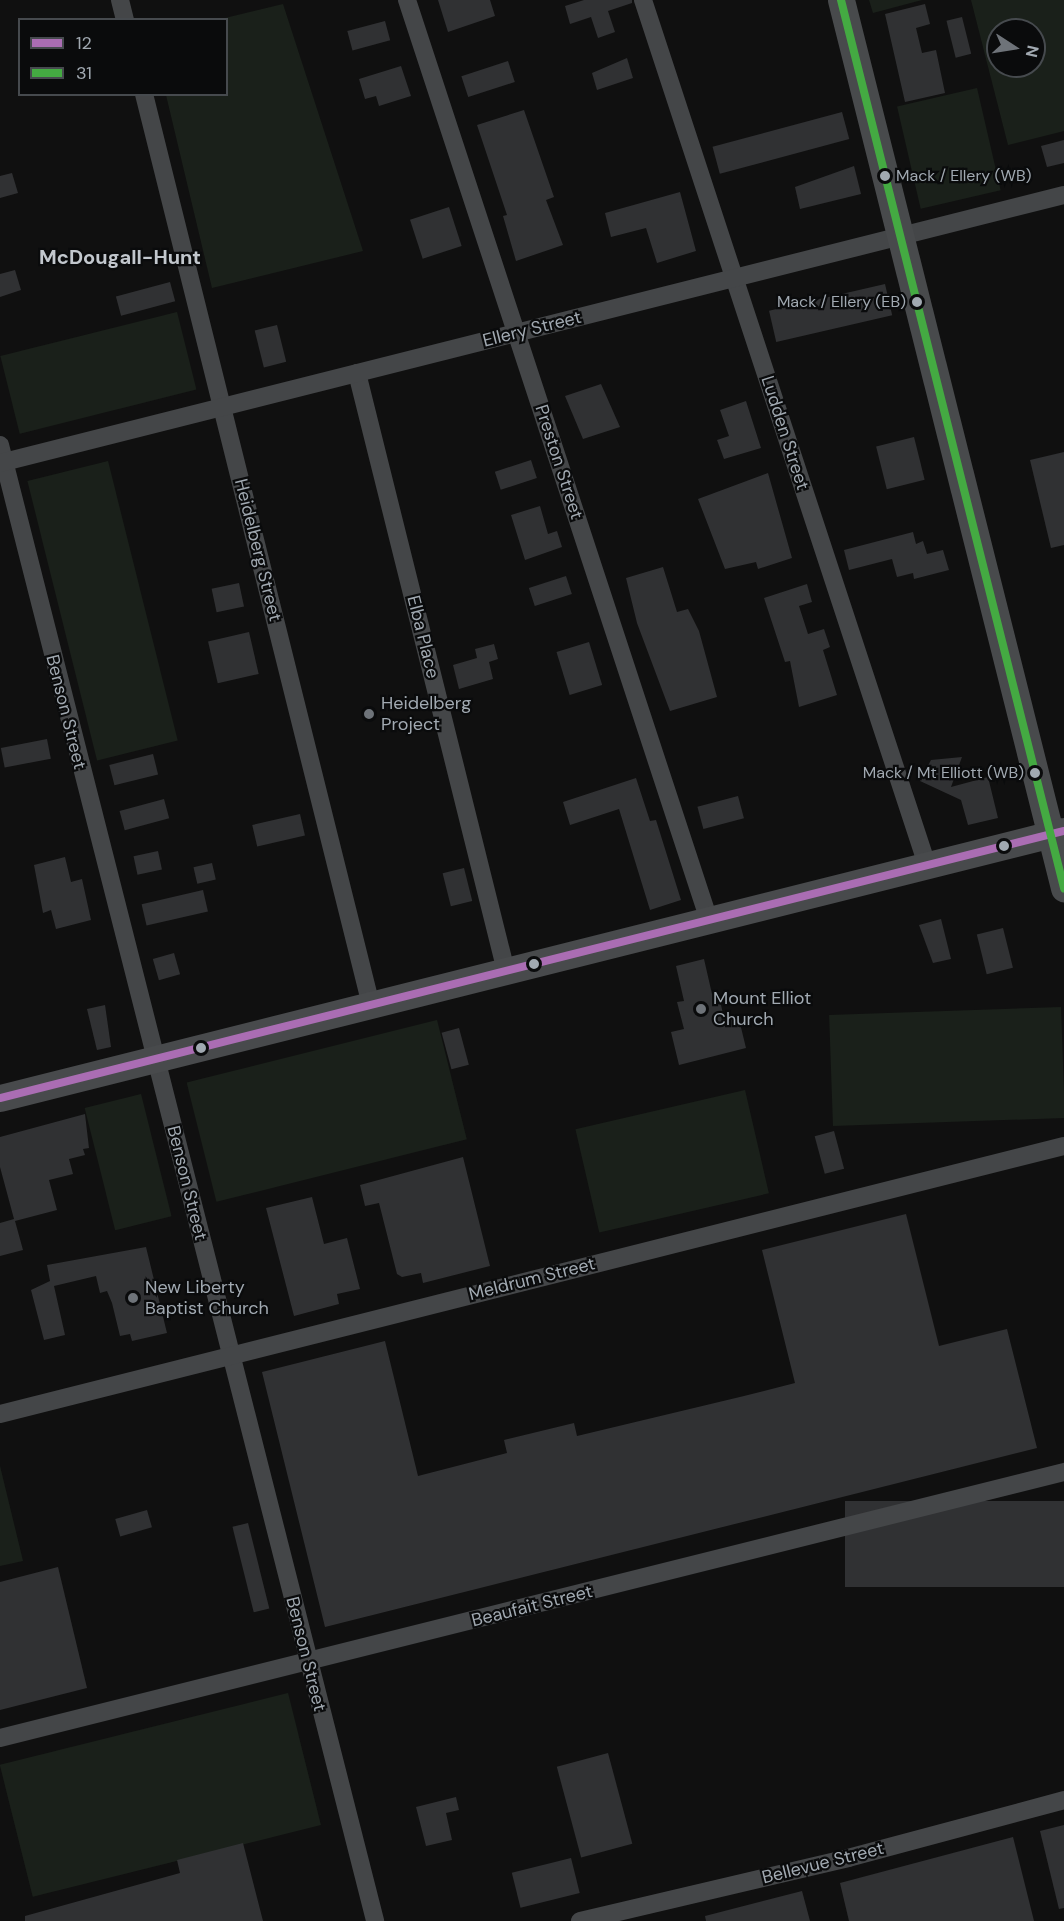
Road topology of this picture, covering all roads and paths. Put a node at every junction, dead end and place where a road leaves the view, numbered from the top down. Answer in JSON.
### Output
{"nodes":[{"id":1,"x":120,"y":0,"type":"edge"},
{"id":2,"x":407,"y":0,"type":"edge"},
{"id":3,"x":643,"y":0,"type":"edge"},
{"id":4,"x":841,"y":0,"type":"edge"},
{"id":5,"x":124,"y":18,"type":"edge"},
{"id":6,"x":144,"y":96,"type":"edge"},
{"id":7,"x":1064,"y":195,"type":"edge"},
{"id":8,"x":901,"y":236,"type":"junction"},
{"id":9,"x":734,"y":278,"type":"junction"},
{"id":10,"x":516,"y":333,"type":"junction"},
{"id":11,"x":357,"y":373,"type":"junction"},
{"id":12,"x":222,"y":407,"type":"junction"},
{"id":13,"x":1,"y":456,"type":"edge"},
{"id":14,"x":1057,"y":832,"type":"edge"},
{"id":15,"x":927,"y":865,"type":"junction"},
{"id":16,"x":1064,"y":888,"type":"edge"},
{"id":17,"x":710,"y":923,"type":"junction"},
{"id":18,"x":506,"y":971,"type":"junction"},
{"id":19,"x":370,"y":1005,"type":"junction"},
{"id":20,"x":155,"y":1060,"type":"junction"},
{"id":21,"x":0,"y":1098,"type":"edge"},
{"id":22,"x":1064,"y":1146,"type":"edge"},
{"id":23,"x":230,"y":1354,"type":"junction"},
{"id":24,"x":0,"y":1414,"type":"edge"},
{"id":25,"x":1064,"y":1472,"type":"edge"},
{"id":26,"x":308,"y":1662,"type":"junction"},
{"id":27,"x":0,"y":1738,"type":"edge"},
{"id":28,"x":1064,"y":1800,"type":"edge"},
{"id":29,"x":375,"y":1921,"type":"edge"},
{"id":30,"x":580,"y":1921,"type":"edge"}],
"edges":[{"from":1,"to":5,"type":"street"},
{"from":2,"to":10,"type":"street","name":"Preston Street"},
{"from":3,"to":9,"type":"street","name":"Ludden Street"},
{"from":4,"to":8,"type":"main road"},
{"from":6,"to":12,"type":"street","name":"Heidelberg Street"},
{"from":7,"to":8,"type":"street","name":"Ellery Street"},
{"from":8,"to":9,"type":"street","name":"Ellery Street"},
{"from":8,"to":14,"type":"main road"},
{"from":9,"to":10,"type":"street","name":"Ellery Street"},
{"from":9,"to":15,"type":"street","name":"Ludden Street"},
{"from":10,"to":11,"type":"street","name":"Ellery Street"},
{"from":10,"to":17,"type":"street","name":"Preston Street"},
{"from":11,"to":12,"type":"street","name":"Ellery Street"},
{"from":11,"to":18,"type":"street","name":"Elba Place"},
{"from":12,"to":13,"type":"street","name":"Ellery Street"},
{"from":12,"to":19,"type":"street","name":"Heidelberg Street"},
{"from":13,"to":20,"type":"street","name":"Benson Street"},
{"from":14,"to":15,"type":"main road"},
{"from":14,"to":16,"type":"main road"},
{"from":15,"to":17,"type":"main road"},
{"from":17,"to":18,"type":"main road"},
{"from":18,"to":19,"type":"main road"},
{"from":19,"to":20,"type":"main road"},
{"from":20,"to":21,"type":"main road"},
{"from":20,"to":23,"type":"street","name":"Benson Street"},
{"from":22,"to":23,"type":"street","name":"Meldrum Street"},
{"from":23,"to":24,"type":"street","name":"Meldrum Street"},
{"from":23,"to":26,"type":"street","name":"Benson Street"},
{"from":25,"to":26,"type":"street","name":"Beaufait Street"},
{"from":26,"to":27,"type":"street","name":"Beaufait Street"},
{"from":26,"to":29,"type":"street","name":"Benson Street"},
{"from":28,"to":30,"type":"street","name":"Bellevue Street"}]}
